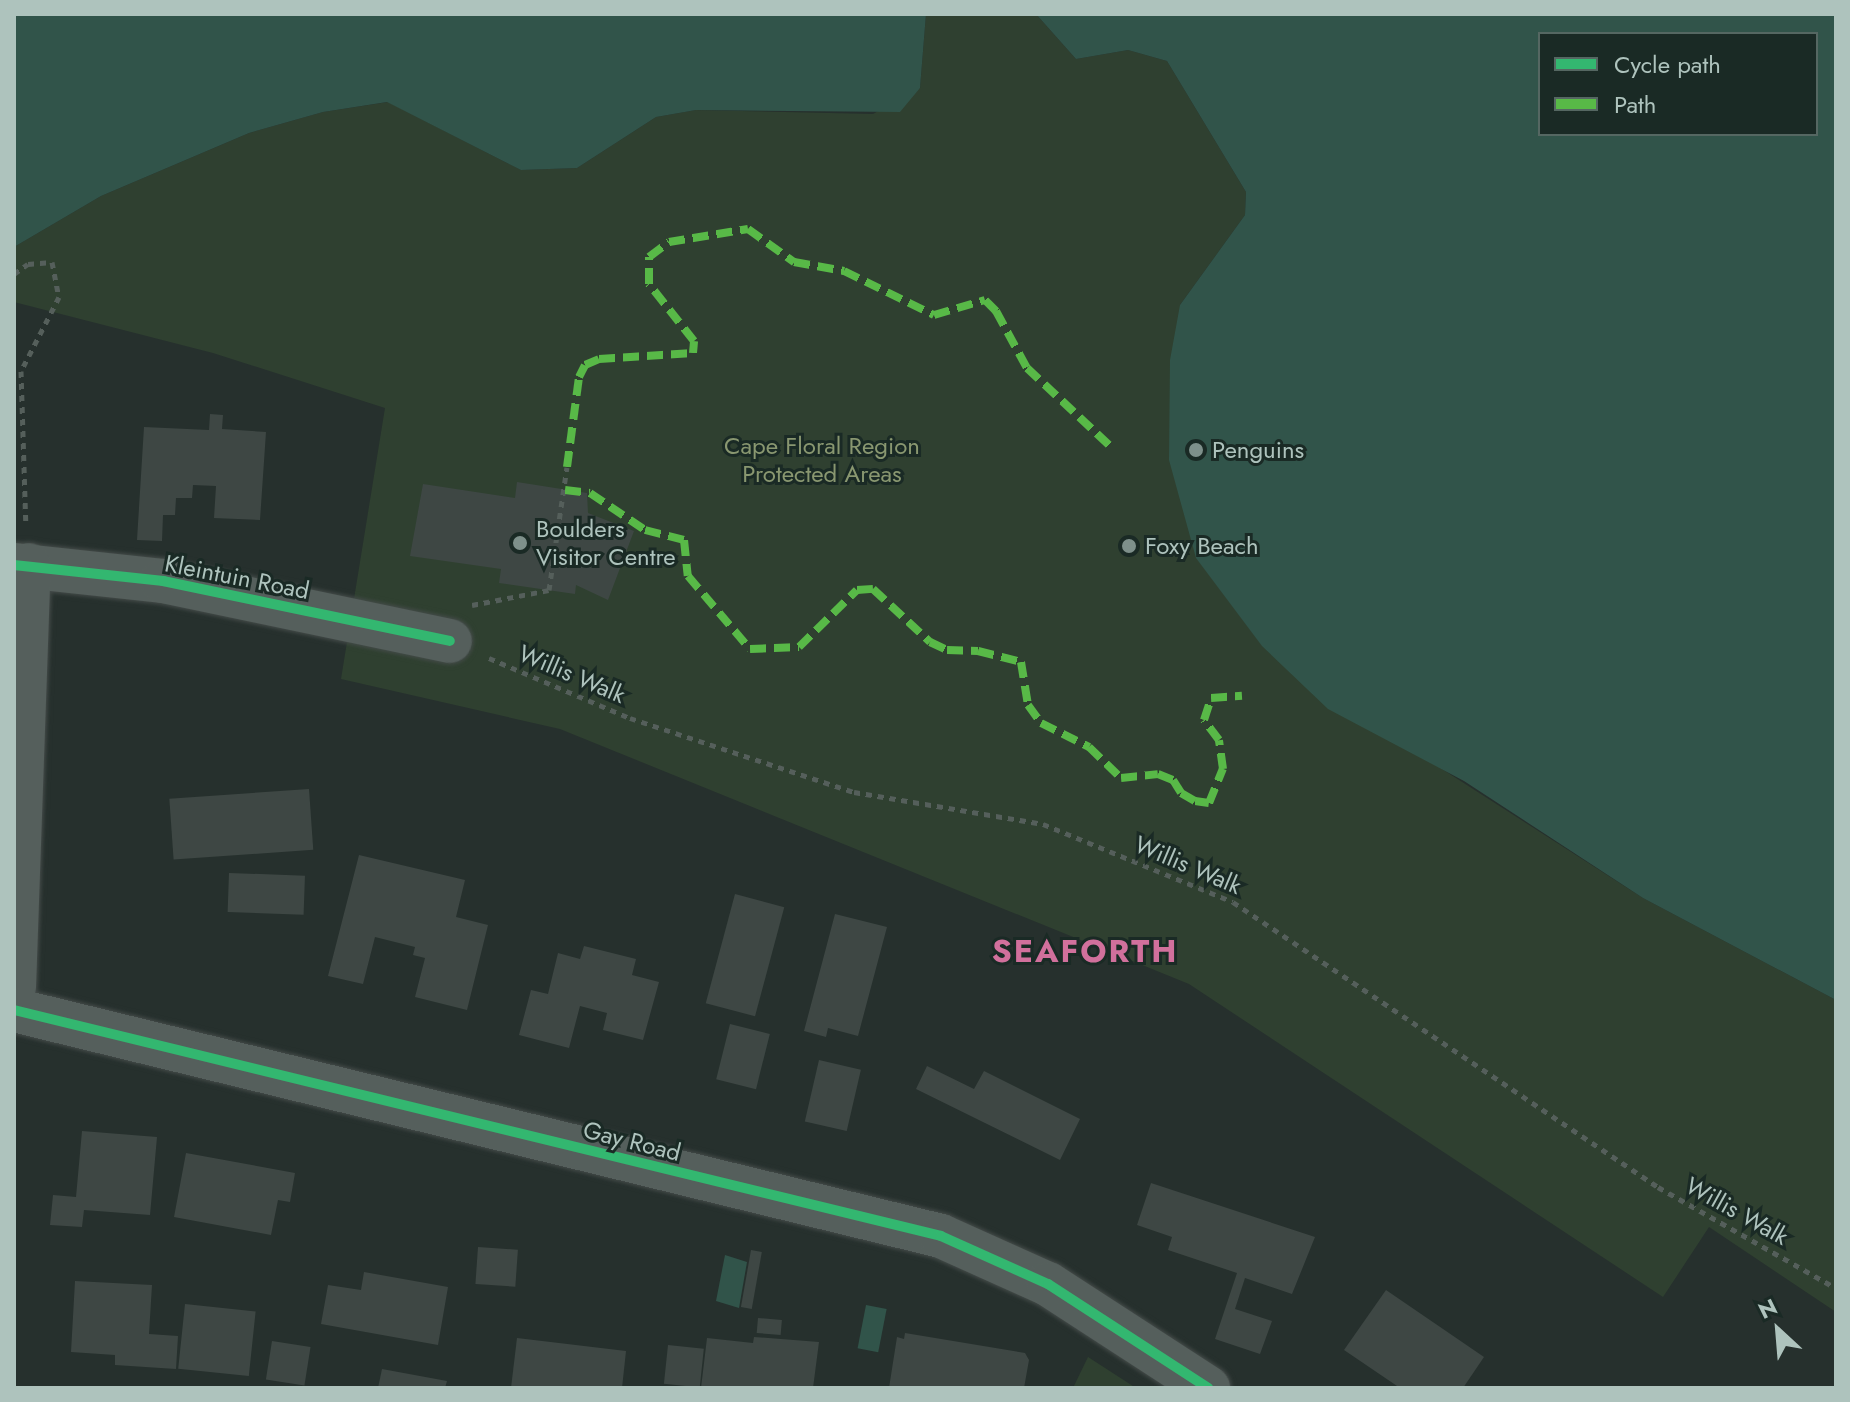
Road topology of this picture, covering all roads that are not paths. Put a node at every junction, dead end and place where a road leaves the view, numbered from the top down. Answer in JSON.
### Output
{"nodes":[{"id":1,"x":21,"y":565,"type":"edge"},
{"id":2,"x":450,"y":641,"type":"road end"},
{"id":3,"x":14,"y":987,"type":"edge"},
{"id":4,"x":14,"y":1010,"type":"edge"},
{"id":5,"x":1208,"y":1388,"type":"edge"}],
"edges":[{"from":1,"to":2,"type":"street","name":"Kleintuin Road"},
{"from":1,"to":3,"type":"street"},
{"from":4,"to":5,"type":"street","name":"Gay Road"}]}
